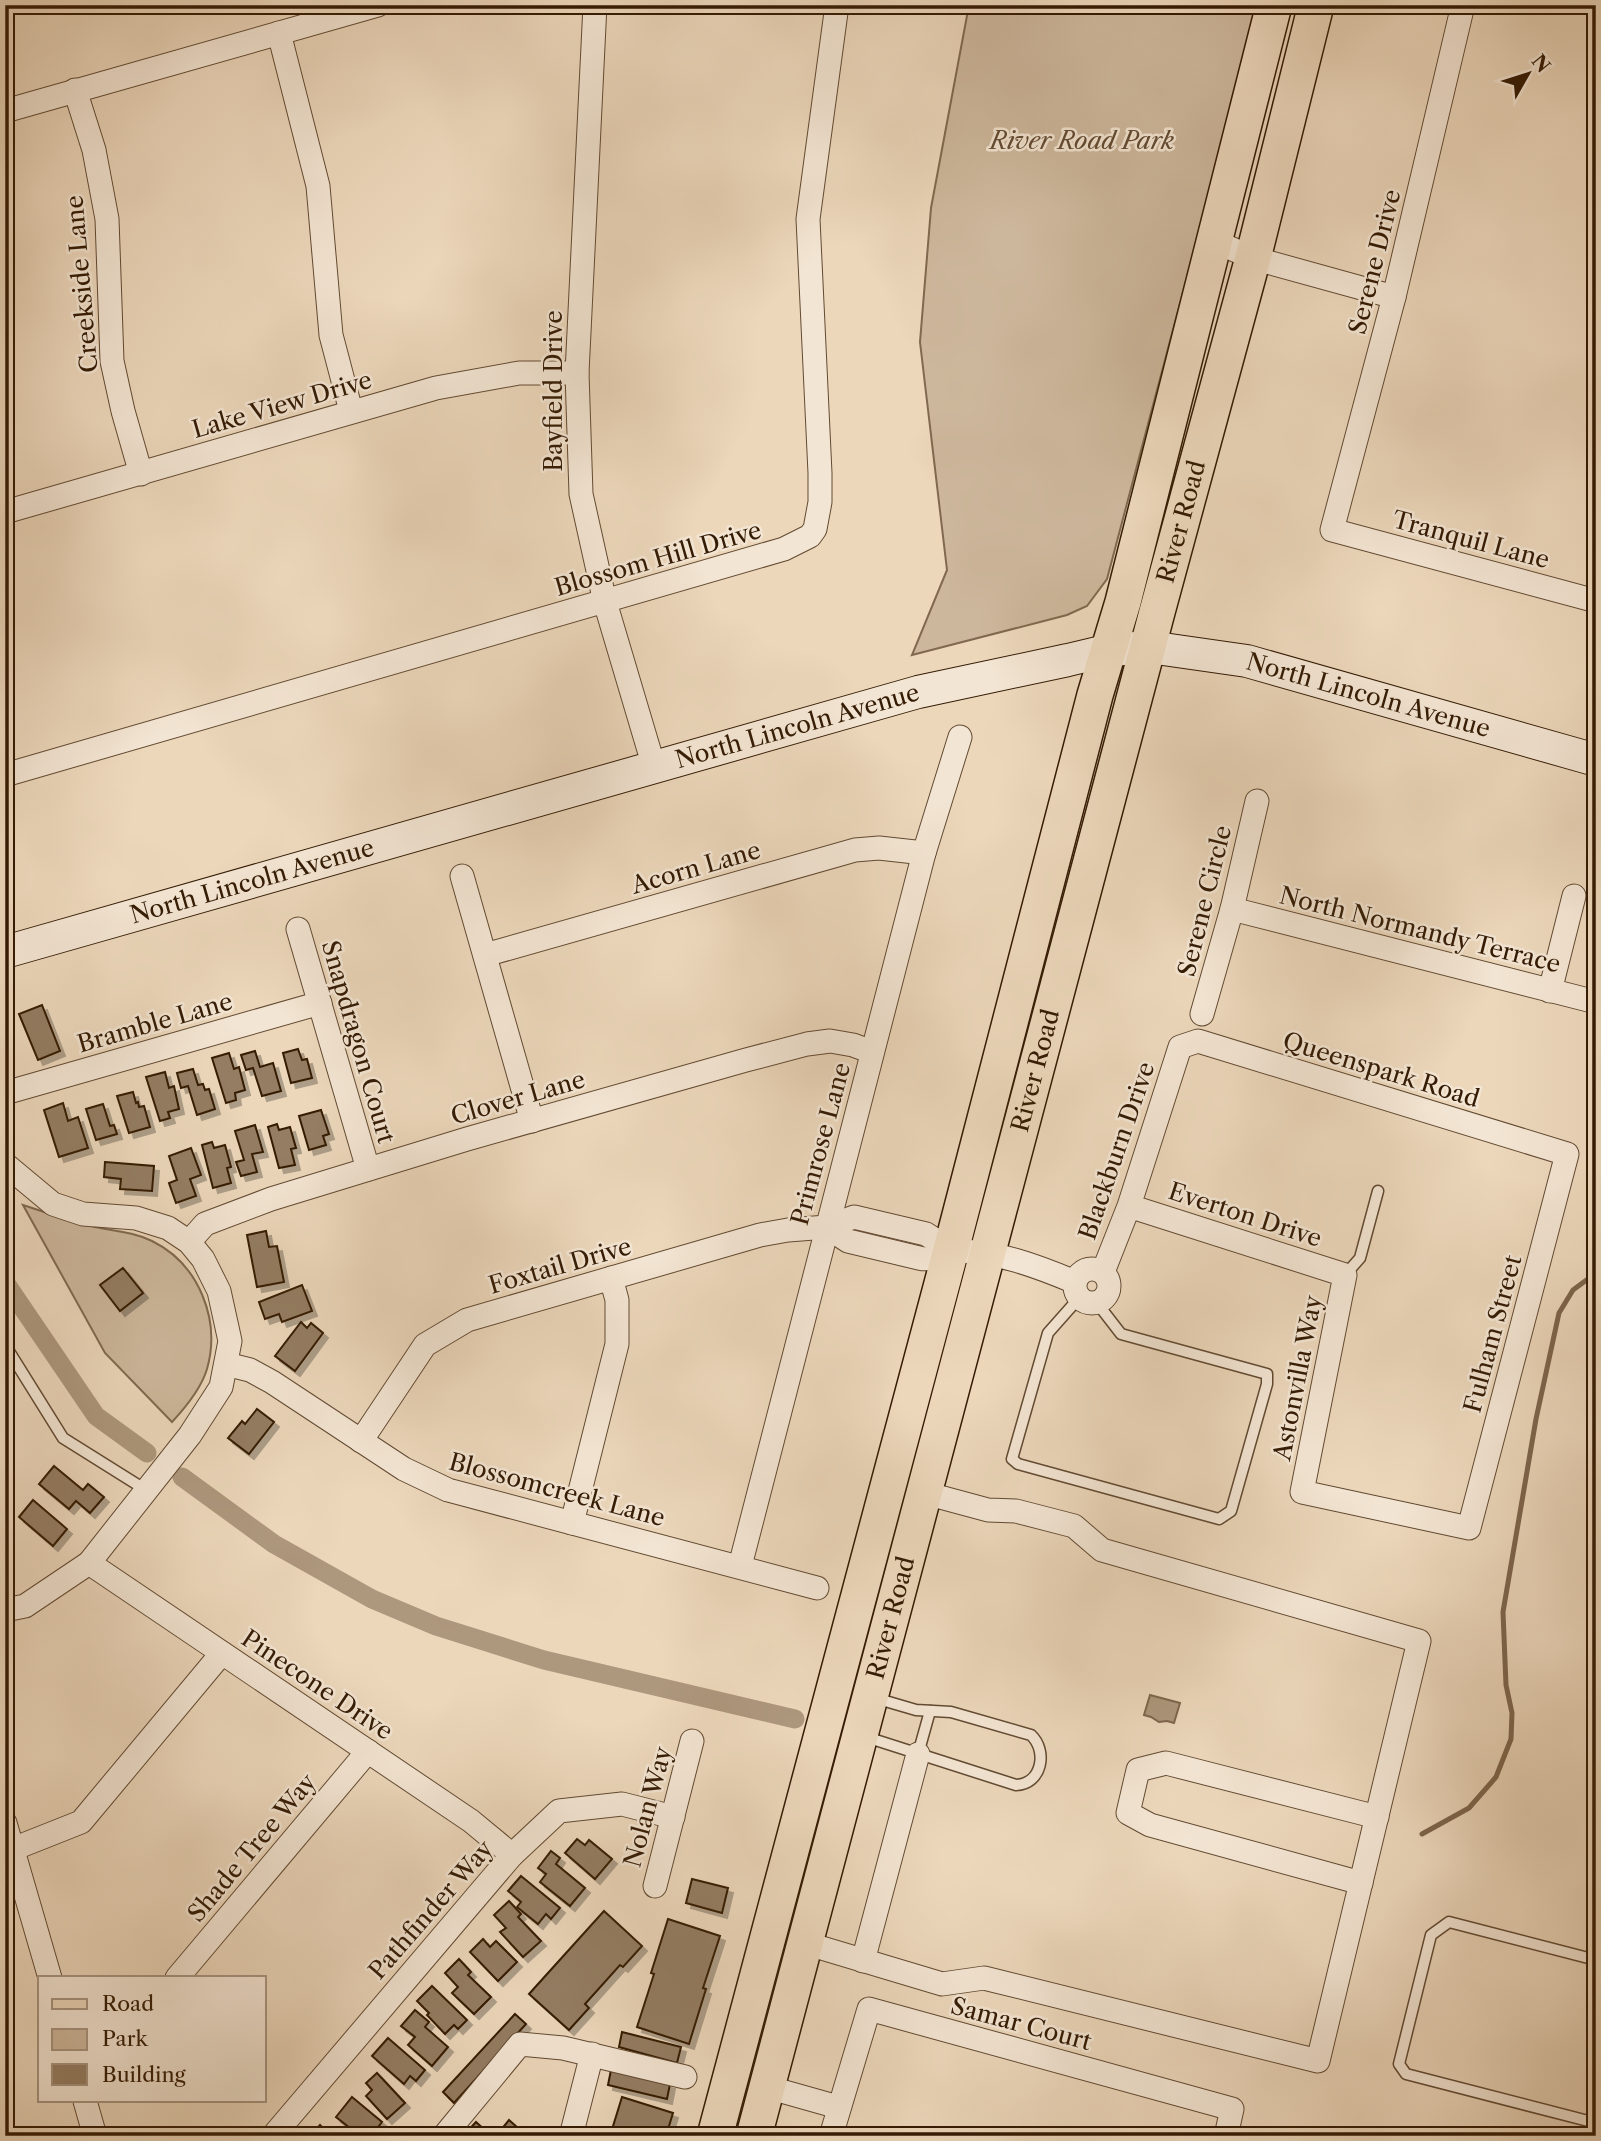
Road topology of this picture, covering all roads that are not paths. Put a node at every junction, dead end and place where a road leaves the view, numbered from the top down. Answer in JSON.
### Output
{"nodes":[{"id":1,"x":378,"y":5,"type":"edge"},
{"id":2,"x":594,"y":5,"type":"edge"},
{"id":3,"x":837,"y":5,"type":"edge"},
{"id":4,"x":1274,"y":5,"type":"edge"},
{"id":5,"x":1316,"y":5,"type":"edge"},
{"id":6,"x":1463,"y":5,"type":"edge"},
{"id":7,"x":279,"y":33,"type":"junction"},
{"id":8,"x":75,"y":90,"type":"junction"},
{"id":9,"x":5,"y":111,"type":"edge"},
{"id":10,"x":1214,"y":241,"type":"junction"},
{"id":11,"x":1253,"y":258,"type":"junction"},
{"id":12,"x":1394,"y":297,"type":"junction"},
{"id":13,"x":577,"y":373,"type":"junction"},
{"id":14,"x":351,"y":411,"type":"junction"},
{"id":15,"x":141,"y":474,"type":"junction"},
{"id":16,"x":5,"y":512,"type":"edge"},
{"id":17,"x":1332,"y":530,"type":"joint"},
{"id":18,"x":1596,"y":601,"type":"edge"},
{"id":19,"x":605,"y":602,"type":"junction"},
{"id":20,"x":1149,"y":646,"type":"junction"},
{"id":21,"x":1110,"y":650,"type":"junction"},
{"id":22,"x":960,"y":737,"type":"dead end"},
{"id":23,"x":1596,"y":760,"type":"edge"},
{"id":24,"x":654,"y":767,"type":"junction"},
{"id":25,"x":5,"y":775,"type":"edge"},
{"id":26,"x":1257,"y":801,"type":"dead end"},
{"id":27,"x":924,"y":853,"type":"junction"},
{"id":28,"x":462,"y":876,"type":"dead end"},
{"id":29,"x":1574,"y":896,"type":"dead end"},
{"id":30,"x":1232,"y":909,"type":"junction"},
{"id":31,"x":298,"y":929,"type":"dead end"},
{"id":32,"x":5,"y":952,"type":"edge"},
{"id":33,"x":485,"y":955,"type":"junction"},
{"id":34,"x":1550,"y":991,"type":"junction"},
{"id":35,"x":1596,"y":1002,"type":"edge"},
{"id":36,"x":320,"y":1003,"type":"junction"},
{"id":37,"x":1202,"y":1014,"type":"dead end"},
{"id":38,"x":1180,"y":1047,"type":"joint"},
{"id":39,"x":873,"y":1052,"type":"junction"},
{"id":40,"x":5,"y":1093,"type":"edge"},
{"id":41,"x":532,"y":1121,"type":"junction"},
{"id":42,"x":1567,"y":1154,"type":"joint"},
{"id":43,"x":5,"y":1164,"type":"edge"},
{"id":44,"x":368,"y":1169,"type":"junction"},
{"id":45,"x":1378,"y":1191,"type":"dead end"},
{"id":46,"x":1129,"y":1206,"type":"junction"},
{"id":47,"x":891,"y":1225,"type":"junction"},
{"id":48,"x":827,"y":1227,"type":"junction"},
{"id":49,"x":189,"y":1242,"type":"junction"},
{"id":50,"x":883,"y":1250,"type":"junction"},
{"id":51,"x":951,"y":1250,"type":"junction"},
{"id":52,"x":988,"y":1253,"type":"junction"},
{"id":53,"x":1345,"y":1275,"type":"junction"},
{"id":54,"x":611,"y":1278,"type":"junction"},
{"id":55,"x":1084,"y":1294,"type":"junction"},
{"id":56,"x":5,"y":1345,"type":"edge"},
{"id":57,"x":226,"y":1364,"type":"junction"},
{"id":58,"x":361,"y":1441,"type":"junction"},
{"id":59,"x":146,"y":1490,"type":"junction"},
{"id":60,"x":1302,"y":1492,"type":"joint"},
{"id":61,"x":925,"y":1493,"type":"junction"},
{"id":62,"x":572,"y":1523,"type":"junction"},
{"id":63,"x":89,"y":1563,"type":"junction"},
{"id":64,"x":740,"y":1566,"type":"junction"},
{"id":65,"x":817,"y":1588,"type":"dead end"},
{"id":66,"x":5,"y":1610,"type":"edge"},
{"id":67,"x":222,"y":1653,"type":"junction"},
{"id":68,"x":871,"y":1697,"type":"junction"},
{"id":69,"x":930,"y":1711,"type":"junction"},
{"id":70,"x":860,"y":1735,"type":"junction"},
{"id":71,"x":692,"y":1741,"type":"dead end"},
{"id":72,"x":368,"y":1751,"type":"junction"},
{"id":73,"x":918,"y":1754,"type":"junction"},
{"id":74,"x":1377,"y":1816,"type":"junction"},
{"id":75,"x":673,"y":1817,"type":"junction"},
{"id":76,"x":5,"y":1823,"type":"edge"},
{"id":77,"x":13,"y":1849,"type":"junction"},
{"id":78,"x":512,"y":1855,"type":"junction"},
{"id":79,"x":1361,"y":1882,"type":"junction"},
{"id":80,"x":655,"y":1886,"type":"dead end"},
{"id":81,"x":805,"y":1943,"type":"junction"},
{"id":82,"x":1596,"y":1960,"type":"edge"},
{"id":83,"x":863,"y":1961,"type":"junction"},
{"id":84,"x":49,"y":1976,"type":"edge"},
{"id":85,"x":179,"y":1976,"type":"edge"},
{"id":86,"x":592,"y":2054,"type":"junction"},
{"id":87,"x":685,"y":2077,"type":"dead end"},
{"id":88,"x":767,"y":2087,"type":"junction"},
{"id":89,"x":85,"y":2102,"type":"edge"},
{"id":90,"x":838,"y":2107,"type":"junction"},
{"id":91,"x":1596,"y":2123,"type":"edge"},
{"id":92,"x":95,"y":2136,"type":"edge"},
{"id":93,"x":273,"y":2136,"type":"edge"},
{"id":94,"x":444,"y":2136,"type":"edge"},
{"id":95,"x":571,"y":2136,"type":"edge"},
{"id":96,"x":715,"y":2136,"type":"edge"},
{"id":97,"x":754,"y":2136,"type":"edge"},
{"id":98,"x":831,"y":2136,"type":"edge"},
{"id":99,"x":1226,"y":2136,"type":"edge"}],
"edges":[{"from":1,"to":7,"type":"street"},
{"from":2,"to":13,"type":"street","name":"Bayfield Drive"},
{"from":3,"to":19,"type":"street","name":"Blossom Hill Drive"},
{"from":4,"to":10,"type":"main road","name":"River Road"},
{"from":5,"to":11,"type":"main road","name":"River Road"},
{"from":6,"to":12,"type":"street","name":"Serene Drive"},
{"from":7,"to":8,"type":"street"},
{"from":7,"to":14,"type":"street"},
{"from":8,"to":9,"type":"street"},
{"from":8,"to":15,"type":"street","name":"Creekside Lane"},
{"from":10,"to":11,"type":"street"},
{"from":10,"to":21,"type":"main road","name":"River Road"},
{"from":11,"to":12,"type":"street"},
{"from":11,"to":20,"type":"main road","name":"River Road"},
{"from":12,"to":17,"type":"street","name":"Serene Drive"},
{"from":13,"to":14,"type":"street","name":"Lake View Drive"},
{"from":13,"to":19,"type":"street","name":"Bayfield Drive"},
{"from":14,"to":15,"type":"street","name":"Lake View Drive"},
{"from":15,"to":16,"type":"street","name":"Lake View Drive"},
{"from":17,"to":18,"type":"street","name":"Tranquil Lane"},
{"from":19,"to":24,"type":"street","name":"Bayfield Drive"},
{"from":19,"to":25,"type":"street","name":"Blossom Hill Drive"},
{"from":20,"to":21,"type":"main road","name":"North Lincoln Avenue"},
{"from":20,"to":23,"type":"main road","name":"North Lincoln Avenue"},
{"from":20,"to":52,"type":"main road","name":"River Road"},
{"from":21,"to":24,"type":"main road","name":"North Lincoln Avenue"},
{"from":21,"to":51,"type":"main road","name":"River Road"},
{"from":22,"to":27,"type":"street","name":"Primrose Lane"},
{"from":24,"to":32,"type":"main road","name":"North Lincoln Avenue"},
{"from":26,"to":30,"type":"street","name":"Serene Circle"},
{"from":27,"to":33,"type":"street","name":"Acorn Lane"},
{"from":27,"to":39,"type":"street","name":"Primrose Lane"},
{"from":28,"to":33,"type":"street"},
{"from":29,"to":34,"type":"street"},
{"from":30,"to":34,"type":"street","name":"North Normandy Terrace"},
{"from":30,"to":37,"type":"street","name":"Serene Circle"},
{"from":31,"to":36,"type":"street","name":"Snapdragon Court"},
{"from":33,"to":41,"type":"street"},
{"from":34,"to":35,"type":"street","name":"North Normandy Terrace"},
{"from":36,"to":40,"type":"street","name":"Bramble Lane"},
{"from":36,"to":44,"type":"street","name":"Snapdragon Court"},
{"from":38,"to":42,"type":"street","name":"Queenspark Road"},
{"from":38,"to":46,"type":"street","name":"Blackburn Drive"},
{"from":39,"to":41,"type":"street","name":"Clover Lane"},
{"from":39,"to":48,"type":"street","name":"Primrose Lane"},
{"from":41,"to":44,"type":"street","name":"Clover Lane"},
{"from":42,"to":60,"type":"street","name":"Fulham Street"},
{"from":43,"to":49,"type":"street"},
{"from":44,"to":49,"type":"street","name":"Clover Lane"},
{"from":45,"to":53,"type":"lane"},
{"from":46,"to":53,"type":"street","name":"Everton Drive"},
{"from":46,"to":55,"type":"street","name":"Blackburn Drive"},
{"from":47,"to":48,"type":"street","name":"Foxtail Drive"},
{"from":47,"to":50,"type":"lane"},
{"from":47,"to":51,"type":"street","name":"Foxtail Drive"},
{"from":48,"to":50,"type":"street"},
{"from":48,"to":54,"type":"street","name":"Foxtail Drive"},
{"from":48,"to":64,"type":"street","name":"Primrose Lane"},
{"from":49,"to":57,"type":"street"},
{"from":50,"to":51,"type":"street"},
{"from":51,"to":52,"type":"street"},
{"from":51,"to":96,"type":"main road","name":"River Road"},
{"from":52,"to":55,"type":"street"},
{"from":52,"to":61,"type":"main road","name":"River Road"},
{"from":53,"to":60,"type":"street","name":"Astonvilla Way"},
{"from":54,"to":58,"type":"street","name":"Foxtail Drive"},
{"from":54,"to":62,"type":"street"},
{"from":55,"to":55,"type":"lane"},
{"from":56,"to":59,"type":"lane"},
{"from":57,"to":58,"type":"street","name":"Blossomcreek Lane"},
{"from":57,"to":59,"type":"street"},
{"from":58,"to":62,"type":"street","name":"Blossomcreek Lane"},
{"from":59,"to":63,"type":"street"},
{"from":61,"to":68,"type":"main road","name":"River Road"},
{"from":61,"to":74,"type":"street"},
{"from":62,"to":64,"type":"street","name":"Blossomcreek Lane"},
{"from":63,"to":66,"type":"street"},
{"from":63,"to":67,"type":"street","name":"Pinecone Drive"},
{"from":64,"to":65,"type":"street","name":"Blossomcreek Lane"},
{"from":67,"to":72,"type":"street","name":"Pinecone Drive"},
{"from":67,"to":77,"type":"street"},
{"from":68,"to":69,"type":"lane"},
{"from":68,"to":70,"type":"main road","name":"River Road"},
{"from":69,"to":73,"type":"lane"},
{"from":69,"to":73,"type":"lane"},
{"from":70,"to":73,"type":"lane"},
{"from":70,"to":81,"type":"main road","name":"River Road"},
{"from":71,"to":75,"type":"street","name":"Nolan Way"},
{"from":72,"to":78,"type":"street","name":"Pinecone Drive"},
{"from":72,"to":85,"type":"street","name":"Shade Tree Way"},
{"from":73,"to":83,"type":"street"},
{"from":74,"to":79,"type":"street"},
{"from":74,"to":79,"type":"street"},
{"from":75,"to":78,"type":"street","name":"Pathfinder Way"},
{"from":75,"to":80,"type":"street","name":"Nolan Way"},
{"from":76,"to":77,"type":"street"},
{"from":77,"to":84,"type":"street"},
{"from":78,"to":93,"type":"street","name":"Pathfinder Way"},
{"from":79,"to":83,"type":"street"},
{"from":81,"to":83,"type":"street"},
{"from":81,"to":88,"type":"main road","name":"River Road"},
{"from":82,"to":91,"type":"lane"},
{"from":86,"to":87,"type":"street"},
{"from":86,"to":94,"type":"street"},
{"from":86,"to":95,"type":"street"},
{"from":88,"to":90,"type":"street"},
{"from":88,"to":97,"type":"main road","name":"River Road"},
{"from":89,"to":92,"type":"street"},
{"from":90,"to":98,"type":"street","name":"Samar Court"},
{"from":90,"to":99,"type":"street","name":"Samar Court"}]}
